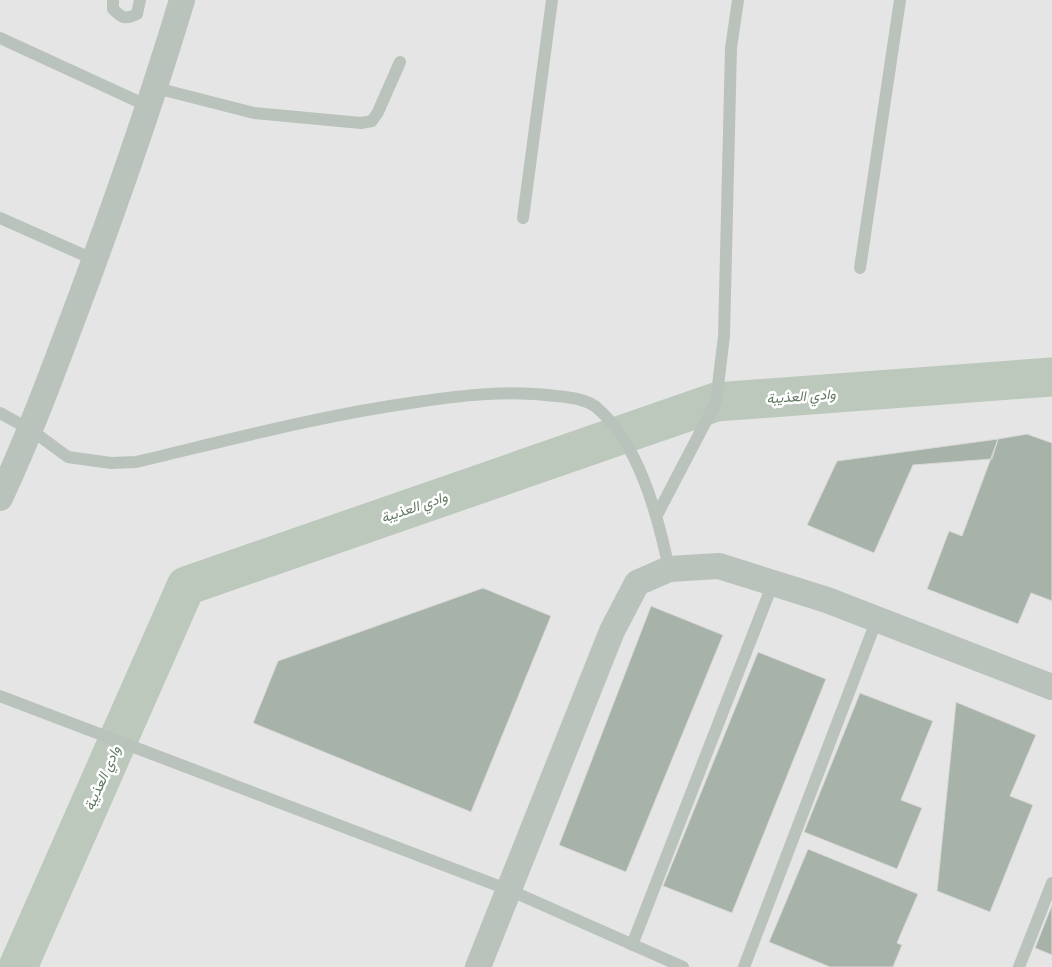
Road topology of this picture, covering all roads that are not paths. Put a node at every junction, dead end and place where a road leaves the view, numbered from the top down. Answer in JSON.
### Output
{"nodes":[{"id":1,"x":113,"y":0,"type":"edge"},
{"id":2,"x":140,"y":0,"type":"edge"},
{"id":3,"x":182,"y":0,"type":"edge"},
{"id":4,"x":552,"y":0,"type":"edge"},
{"id":5,"x":738,"y":0,"type":"edge"},
{"id":6,"x":900,"y":0,"type":"edge"},
{"id":7,"x":0,"y":38,"type":"edge"},
{"id":8,"x":400,"y":62,"type":"dead end"},
{"id":9,"x":153,"y":97,"type":"junction"},
{"id":10,"x":0,"y":218,"type":"edge"},
{"id":11,"x":523,"y":218,"type":"dead end"},
{"id":12,"x":95,"y":260,"type":"junction"},
{"id":13,"x":860,"y":268,"type":"dead end"},
{"id":14,"x":0,"y":413,"type":"edge"},
{"id":15,"x":32,"y":430,"type":"junction"},
{"id":16,"x":0,"y":498,"type":"edge"},
{"id":17,"x":658,"y":515,"type":"junction"},
{"id":18,"x":669,"y":569,"type":"junction"},
{"id":19,"x":773,"y":583,"type":"junction"},
{"id":20,"x":878,"y":619,"type":"junction"},
{"id":21,"x":1052,"y":687,"type":"edge"},
{"id":22,"x":0,"y":696,"type":"edge"},
{"id":23,"x":1052,"y":883,"type":"edge"},
{"id":24,"x":509,"y":890,"type":"junction"},
{"id":25,"x":632,"y":945,"type":"junction"},
{"id":26,"x":478,"y":967,"type":"edge"},
{"id":27,"x":683,"y":967,"type":"edge"},
{"id":28,"x":744,"y":967,"type":"edge"},
{"id":29,"x":1019,"y":967,"type":"edge"}],
"edges":[{"from":1,"to":2,"type":"lane"},
{"from":3,"to":9,"type":"street"},
{"from":4,"to":11,"type":"lane"},
{"from":5,"to":17,"type":"lane"},
{"from":6,"to":13,"type":"lane"},
{"from":7,"to":9,"type":"lane"},
{"from":8,"to":9,"type":"lane"},
{"from":9,"to":12,"type":"street"},
{"from":10,"to":12,"type":"lane"},
{"from":12,"to":15,"type":"street"},
{"from":14,"to":15,"type":"lane"},
{"from":15,"to":16,"type":"street"},
{"from":15,"to":17,"type":"lane"},
{"from":17,"to":18,"type":"lane"},
{"from":18,"to":19,"type":"street"},
{"from":18,"to":24,"type":"street"},
{"from":19,"to":20,"type":"street"},
{"from":19,"to":25,"type":"lane"},
{"from":20,"to":21,"type":"street"},
{"from":20,"to":28,"type":"lane"},
{"from":22,"to":24,"type":"lane"},
{"from":23,"to":29,"type":"lane"},
{"from":24,"to":25,"type":"lane"},
{"from":24,"to":26,"type":"street"},
{"from":25,"to":27,"type":"lane"}]}
